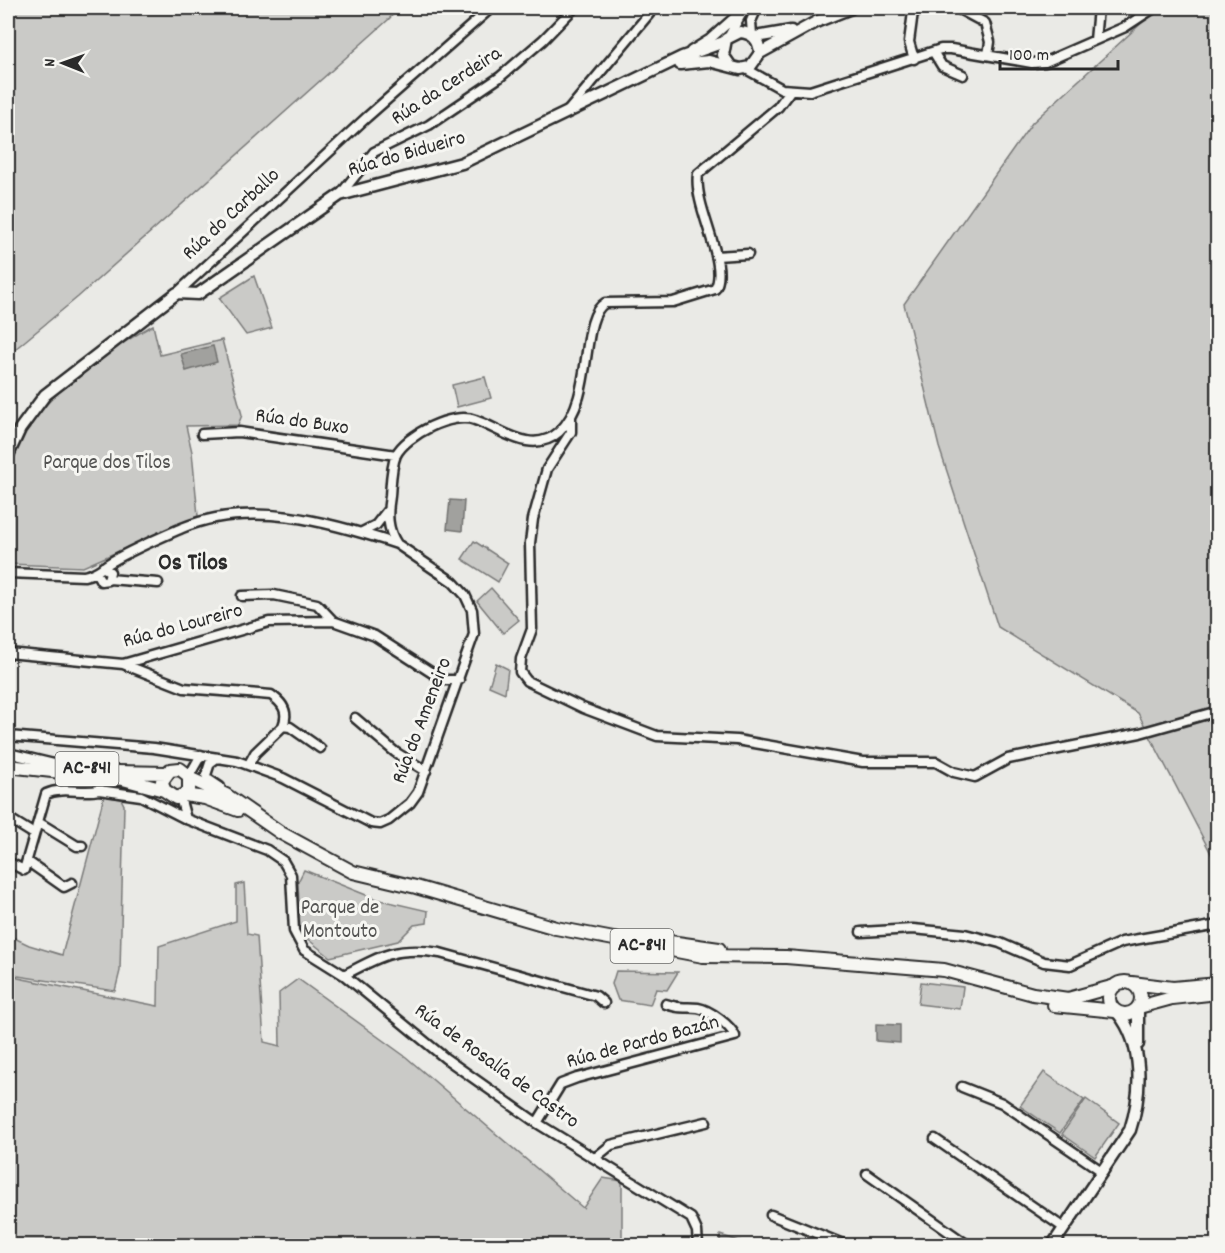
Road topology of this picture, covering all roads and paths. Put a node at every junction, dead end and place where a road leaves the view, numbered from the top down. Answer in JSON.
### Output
{"nodes":[{"id":1,"x":491,"y":8,"type":"edge"},
{"id":2,"x":574,"y":8,"type":"edge"},
{"id":3,"x":654,"y":8,"type":"edge"},
{"id":4,"x":745,"y":8,"type":"edge"},
{"id":5,"x":756,"y":8,"type":"edge"},
{"id":6,"x":851,"y":8,"type":"edge"},
{"id":7,"x":929,"y":8,"type":"edge"},
{"id":8,"x":957,"y":8,"type":"edge"},
{"id":9,"x":1098,"y":8,"type":"edge"},
{"id":10,"x":1154,"y":8,"type":"edge"},
{"id":11,"x":751,"y":21,"type":"junction"},
{"id":12,"x":812,"y":25,"type":"junction"},
{"id":13,"x":753,"y":36,"type":"junction"},
{"id":14,"x":727,"y":39,"type":"junction"},
{"id":15,"x":1095,"y":40,"type":"junction"},
{"id":16,"x":695,"y":51,"type":"junction"},
{"id":17,"x":934,"y":53,"type":"junction"},
{"id":18,"x":988,"y":56,"type":"junction"},
{"id":19,"x":758,"y":57,"type":"junction"},
{"id":20,"x":914,"y":59,"type":"junction"},
{"id":21,"x":709,"y":61,"type":"junction"},
{"id":22,"x":730,"y":65,"type":"junction"},
{"id":23,"x":659,"y":68,"type":"junction"},
{"id":24,"x":746,"y":69,"type":"junction"},
{"id":25,"x":963,"y":75,"type":"dead end"},
{"id":26,"x":768,"y":83,"type":"junction"},
{"id":27,"x":790,"y":91,"type":"junction"},
{"id":28,"x":566,"y":112,"type":"junction"},
{"id":29,"x":340,"y":195,"type":"junction"},
{"id":30,"x":748,"y":254,"type":"dead end"},
{"id":31,"x":716,"y":256,"type":"junction"},
{"id":32,"x":177,"y":293,"type":"junction"},
{"id":33,"x":571,"y":417,"type":"junction"},
{"id":34,"x":202,"y":434,"type":"dead end"},
{"id":35,"x":8,"y":455,"type":"edge"},
{"id":36,"x":396,"y":455,"type":"junction"},
{"id":37,"x":387,"y":511,"type":"junction"},
{"id":38,"x":362,"y":532,"type":"junction"},
{"id":39,"x":397,"y":544,"type":"junction"},
{"id":40,"x":100,"y":570,"type":"junction"},
{"id":41,"x":8,"y":573,"type":"edge"},
{"id":42,"x":158,"y":583,"type":"dead end"},
{"id":43,"x":242,"y":596,"type":"dead end"},
{"id":44,"x":333,"y":621,"type":"junction"},
{"id":45,"x":8,"y":653,"type":"edge"},
{"id":46,"x":123,"y":664,"type":"junction"},
{"id":47,"x":459,"y":680,"type":"junction"},
{"id":48,"x":1218,"y":711,"type":"edge"},
{"id":49,"x":355,"y":718,"type":"dead end"},
{"id":50,"x":283,"y":726,"type":"junction"},
{"id":51,"x":8,"y":736,"type":"edge"},
{"id":52,"x":320,"y":748,"type":"dead end"},
{"id":53,"x":163,"y":751,"type":"junction"},
{"id":54,"x":8,"y":753,"type":"edge"},
{"id":55,"x":178,"y":753,"type":"junction"},
{"id":56,"x":201,"y":755,"type":"junction"},
{"id":57,"x":217,"y":758,"type":"junction"},
{"id":58,"x":8,"y":760,"type":"edge"},
{"id":59,"x":249,"y":764,"type":"junction"},
{"id":60,"x":8,"y":766,"type":"edge"},
{"id":61,"x":62,"y":766,"type":"junction"},
{"id":62,"x":169,"y":771,"type":"junction"},
{"id":63,"x":426,"y":771,"type":"junction"},
{"id":64,"x":100,"y":777,"type":"junction"},
{"id":65,"x":190,"y":778,"type":"junction"},
{"id":66,"x":99,"y":790,"type":"junction"},
{"id":67,"x":165,"y":793,"type":"junction"},
{"id":68,"x":226,"y":795,"type":"junction"},
{"id":69,"x":183,"y":796,"type":"junction"},
{"id":70,"x":148,"y":800,"type":"junction"},
{"id":71,"x":171,"y":812,"type":"junction"},
{"id":72,"x":8,"y":818,"type":"edge"},
{"id":73,"x":186,"y":819,"type":"junction"},
{"id":74,"x":38,"y":822,"type":"junction"},
{"id":75,"x":274,"y":827,"type":"junction"},
{"id":76,"x":34,"y":834,"type":"junction"},
{"id":77,"x":82,"y":846,"type":"dead end"},
{"id":78,"x":27,"y":861,"type":"junction"},
{"id":79,"x":8,"y":862,"type":"edge"},
{"id":80,"x":72,"y":883,"type":"dead end"},
{"id":81,"x":1218,"y":925,"type":"edge"},
{"id":82,"x":861,"y":932,"type":"dead end"},
{"id":83,"x":344,"y":975,"type":"junction"},
{"id":84,"x":977,"y":979,"type":"junction"},
{"id":85,"x":1132,"y":983,"type":"junction"},
{"id":86,"x":1218,"y":984,"type":"edge"},
{"id":87,"x":1115,"y":986,"type":"junction"},
{"id":88,"x":1218,"y":993,"type":"edge"},
{"id":89,"x":604,"y":1003,"type":"dead end"},
{"id":90,"x":666,"y":1004,"type":"dead end"},
{"id":91,"x":1139,"y":1007,"type":"junction"},
{"id":92,"x":1116,"y":1012,"type":"junction"},
{"id":93,"x":1137,"y":1056,"type":"junction"},
{"id":94,"x":962,"y":1087,"type":"dead end"},
{"id":95,"x":706,"y":1122,"type":"dead end"},
{"id":96,"x":537,"y":1123,"type":"junction"},
{"id":97,"x":935,"y":1139,"type":"dead end"},
{"id":98,"x":595,"y":1158,"type":"junction"},
{"id":99,"x":1103,"y":1172,"type":"junction"},
{"id":100,"x":867,"y":1174,"type":"dead end"},
{"id":101,"x":771,"y":1215,"type":"dead end"},
{"id":102,"x":1064,"y":1228,"type":"junction"},
{"id":103,"x":698,"y":1245,"type":"edge"},
{"id":104,"x":848,"y":1245,"type":"edge"},
{"id":105,"x":969,"y":1245,"type":"edge"},
{"id":106,"x":1052,"y":1245,"type":"edge"}],
"edges":[{"from":1,"to":32,"type":"street","name":"Rúa do Carballo"},
{"from":2,"to":29,"type":"street","name":"Rúa da Cerdeira"},
{"from":3,"to":28,"type":"street"},
{"from":4,"to":11,"type":"street"},
{"from":4,"to":14,"type":"street"},
{"from":4,"to":16,"type":"street","name":"Rúa do Bidueiro"},
{"from":5,"to":11,"type":"street"},
{"from":6,"to":12,"type":"street"},
{"from":7,"to":20,"type":"street"},
{"from":8,"to":18,"type":"street"},
{"from":9,"to":15,"type":"street"},
{"from":10,"to":15,"type":"street"},
{"from":11,"to":13,"type":"street"},
{"from":12,"to":13,"type":"street"},
{"from":12,"to":19,"type":"street"},
{"from":13,"to":14,"type":"street"},
{"from":13,"to":19,"type":"street"},
{"from":14,"to":16,"type":"street","name":"Rúa do Bidueiro"},
{"from":14,"to":22,"type":"street"},
{"from":15,"to":18,"type":"street"},
{"from":16,"to":21,"type":"street"},
{"from":16,"to":23,"type":"street","name":"Rúa do Bidueiro"},
{"from":17,"to":18,"type":"street"},
{"from":17,"to":20,"type":"street"},
{"from":17,"to":25,"type":"street"},
{"from":19,"to":24,"type":"street"},
{"from":19,"to":26,"type":"street"},
{"from":20,"to":27,"type":"street"},
{"from":21,"to":22,"type":"street","name":"Rúa do Bidueiro"},
{"from":21,"to":23,"type":"street","name":"Rúa do Bidueiro"},
{"from":22,"to":24,"type":"street"},
{"from":23,"to":28,"type":"street","name":"Rúa do Bidueiro"},
{"from":24,"to":26,"type":"street"},
{"from":26,"to":27,"type":"street"},
{"from":27,"to":31,"type":"street"},
{"from":28,"to":29,"type":"street","name":"Rúa do Bidueiro"},
{"from":29,"to":32,"type":"street","name":"Rúa do Bidueiro"},
{"from":30,"to":31,"type":"street"},
{"from":31,"to":33,"type":"street"},
{"from":32,"to":35,"type":"street","name":"Rúa do Carballo"},
{"from":33,"to":36,"type":"street"},
{"from":33,"to":48,"type":"street"},
{"from":34,"to":36,"type":"street","name":"Rúa do Buxo"},
{"from":36,"to":37,"type":"street"},
{"from":37,"to":38,"type":"street"},
{"from":37,"to":39,"type":"street"},
{"from":38,"to":39,"type":"street","name":"Rúa do Ameneiro"},
{"from":38,"to":40,"type":"street","name":"Rúa do Ameneiro"},
{"from":39,"to":47,"type":"street","name":"Rúa do Ameneiro"},
{"from":40,"to":41,"type":"street"},
{"from":40,"to":42,"type":"street"},
{"from":43,"to":44,"type":"street","name":"Rúa do Loureiro"},
{"from":44,"to":46,"type":"street","name":"Rúa do Loureiro"},
{"from":44,"to":47,"type":"street","name":"Rúa do Loureiro"},
{"from":45,"to":46,"type":"street","name":"Rúa do Loureiro"},
{"from":46,"to":50,"type":"street"},
{"from":47,"to":63,"type":"street","name":"Rúa do Ameneiro"},
{"from":49,"to":63,"type":"street"},
{"from":50,"to":52,"type":"street"},
{"from":50,"to":59,"type":"street"},
{"from":51,"to":53,"type":"street","name":"Rúa do Ameneiro"},
{"from":53,"to":55,"type":"street","name":"Rúa do Ameneiro"},
{"from":53,"to":62,"type":"street"},
{"from":54,"to":61,"type":"street"},
{"from":55,"to":56,"type":"street","name":"Rúa do Ameneiro"},
{"from":55,"to":62,"type":"street"},
{"from":56,"to":57,"type":"street","name":"Rúa do Ameneiro"},
{"from":56,"to":65,"type":"street"},
{"from":57,"to":59,"type":"street","name":"Rúa do Ameneiro"},
{"from":57,"to":68,"type":"street"},
{"from":58,"to":61,"type":"main road","number":"AC-841"},
{"from":59,"to":63,"type":"street","name":"Rúa do Ameneiro"},
{"from":60,"to":64,"type":"main road","number":"AC-841"},
{"from":61,"to":62,"type":"main road","number":"AC-841"},
{"from":62,"to":65,"type":"main road","number":"AC-841"},
{"from":62,"to":67,"type":"main road"},
{"from":64,"to":66,"type":"street"},
{"from":64,"to":67,"type":"main road","number":"AC-841"},
{"from":65,"to":68,"type":"main road","number":"AC-841"},
{"from":65,"to":69,"type":"main road"},
{"from":66,"to":70,"type":"street"},
{"from":66,"to":74,"type":"street"},
{"from":67,"to":69,"type":"main road","number":"AC-841"},
{"from":67,"to":70,"type":"street"},
{"from":67,"to":71,"type":"street"},
{"from":68,"to":75,"type":"main road","number":"AC-841"},
{"from":69,"to":73,"type":"street"},
{"from":69,"to":75,"type":"main road","number":"AC-841"},
{"from":70,"to":71,"type":"street"},
{"from":71,"to":73,"type":"street"},
{"from":72,"to":76,"type":"street"},
{"from":73,"to":83,"type":"street","name":"Rúa de Rosalía de Castro"},
{"from":74,"to":76,"type":"street"},
{"from":74,"to":77,"type":"street"},
{"from":75,"to":84,"type":"main road","number":"AC-841"},
{"from":76,"to":78,"type":"street"},
{"from":78,"to":79,"type":"street"},
{"from":78,"to":80,"type":"street"},
{"from":81,"to":82,"type":"street"},
{"from":83,"to":89,"type":"street"},
{"from":83,"to":96,"type":"street","name":"Rúa de Rosalía de Castro"},
{"from":84,"to":87,"type":"main road","number":"AC-841"},
{"from":84,"to":92,"type":"main road","number":"AC-841"},
{"from":85,"to":86,"type":"main road","number":"AC-841"},
{"from":85,"to":87,"type":"main road","number":"AC-841"},
{"from":85,"to":91,"type":"main road"},
{"from":87,"to":92,"type":"main road"},
{"from":88,"to":91,"type":"main road","number":"AC-841"},
{"from":90,"to":96,"type":"street","name":"Rúa de Pardo Bazán"},
{"from":91,"to":92,"type":"main road","number":"AC-841"},
{"from":91,"to":93,"type":"street"},
{"from":92,"to":93,"type":"street"},
{"from":93,"to":99,"type":"street"},
{"from":94,"to":99,"type":"street"},
{"from":95,"to":98,"type":"street"},
{"from":96,"to":98,"type":"street","name":"Rúa de Rosalía de Castro"},
{"from":97,"to":102,"type":"street"},
{"from":98,"to":103,"type":"street","name":"Rúa de Rosalía de Castro"},
{"from":99,"to":102,"type":"street"},
{"from":100,"to":105,"type":"street"},
{"from":101,"to":104,"type":"street"},
{"from":102,"to":106,"type":"street"}]}
